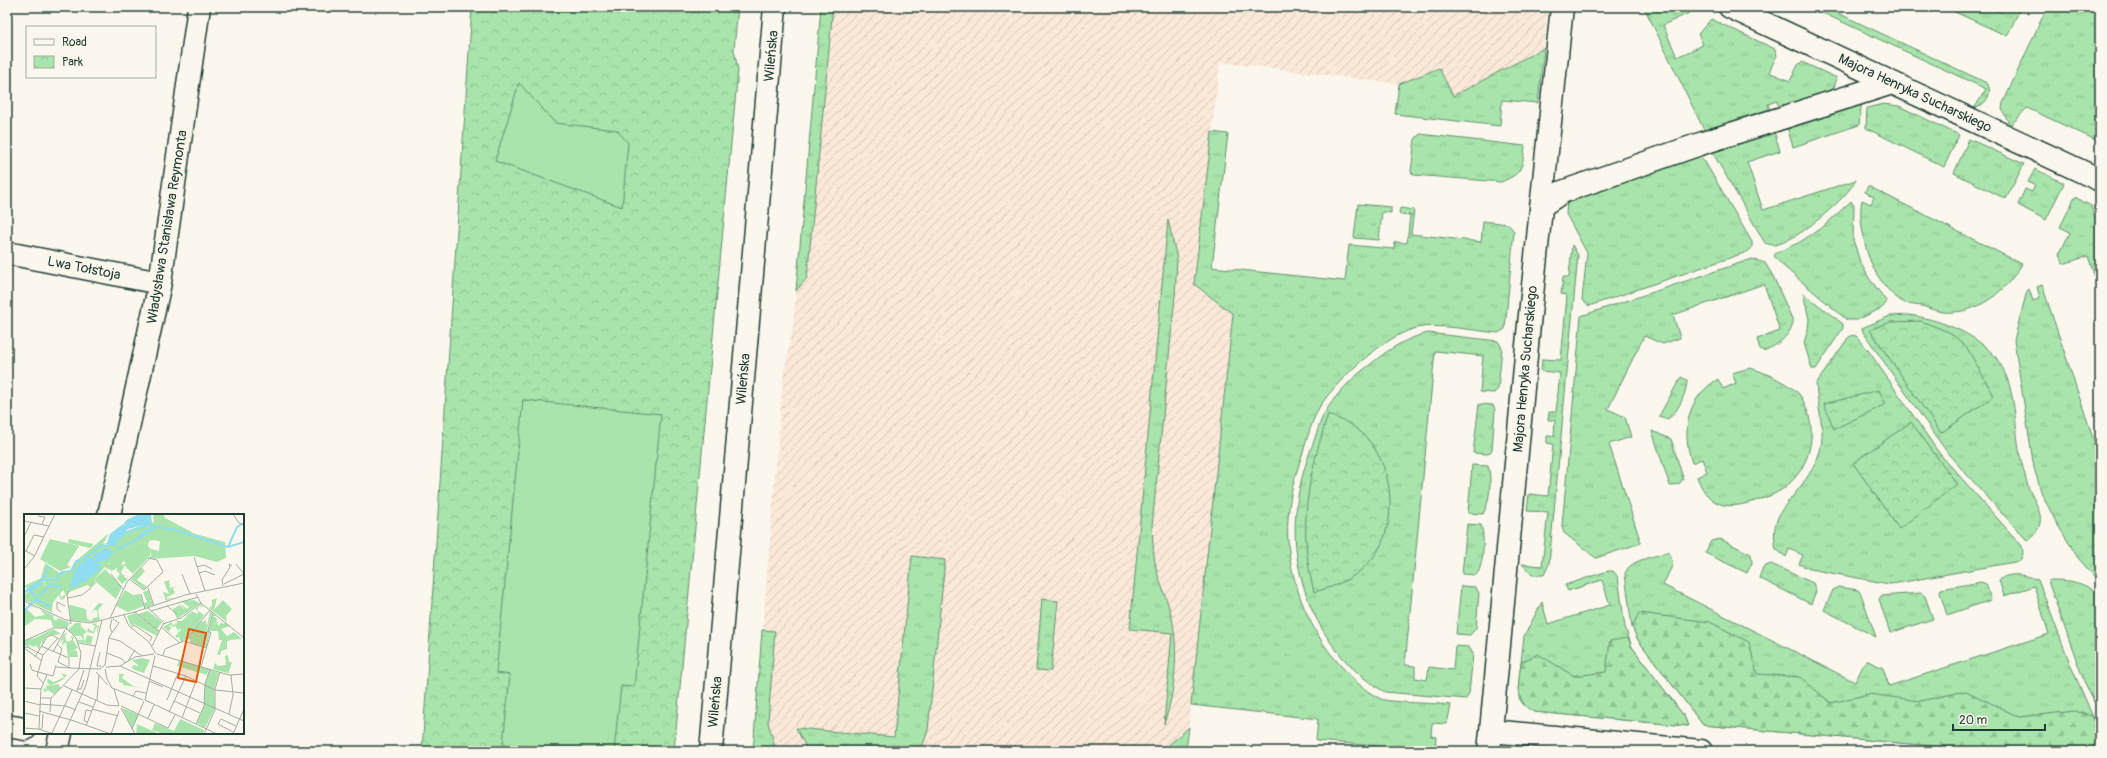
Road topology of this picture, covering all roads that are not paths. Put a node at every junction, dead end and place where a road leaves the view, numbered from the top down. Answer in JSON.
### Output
{"nodes":[{"id":1,"x":199,"y":7,"type":"edge"},
{"id":2,"x":775,"y":7,"type":"edge"},
{"id":3,"x":1562,"y":7,"type":"edge"},
{"id":4,"x":1730,"y":7,"type":"edge"},
{"id":5,"x":1892,"y":83,"type":"junction"},
{"id":6,"x":2100,"y":180,"type":"edge"},
{"id":7,"x":1541,"y":206,"type":"junction"},
{"id":8,"x":7,"y":253,"type":"edge"},
{"id":9,"x":160,"y":283,"type":"junction"},
{"id":10,"x":109,"y":514,"type":"edge"},
{"id":11,"x":7,"y":726,"type":"edge"},
{"id":12,"x":24,"y":729,"type":"edge"},
{"id":13,"x":1490,"y":741,"type":"edge"},
{"id":14,"x":711,"y":751,"type":"edge"},
{"id":15,"x":1702,"y":751,"type":"edge"}],
"edges":[{"from":1,"to":9,"type":"street","name":"Władysława Stanisława Reymonta"},
{"from":2,"to":14,"type":"street","name":"Wileńska"},
{"from":3,"to":7,"type":"street","name":"Majora Henryka Sucharskiego"},
{"from":4,"to":5,"type":"street","name":"Majora Henryka Sucharskiego"},
{"from":5,"to":6,"type":"street","name":"Majora Henryka Sucharskiego"},
{"from":5,"to":7,"type":"street"},
{"from":7,"to":13,"type":"street","name":"Majora Henryka Sucharskiego"},
{"from":8,"to":9,"type":"street","name":"Lwa Tołstoja"},
{"from":9,"to":10,"type":"street","name":"Władysława Stanisława Reymonta"},
{"from":11,"to":12,"type":"street"},
{"from":13,"to":15,"type":"street"}]}
